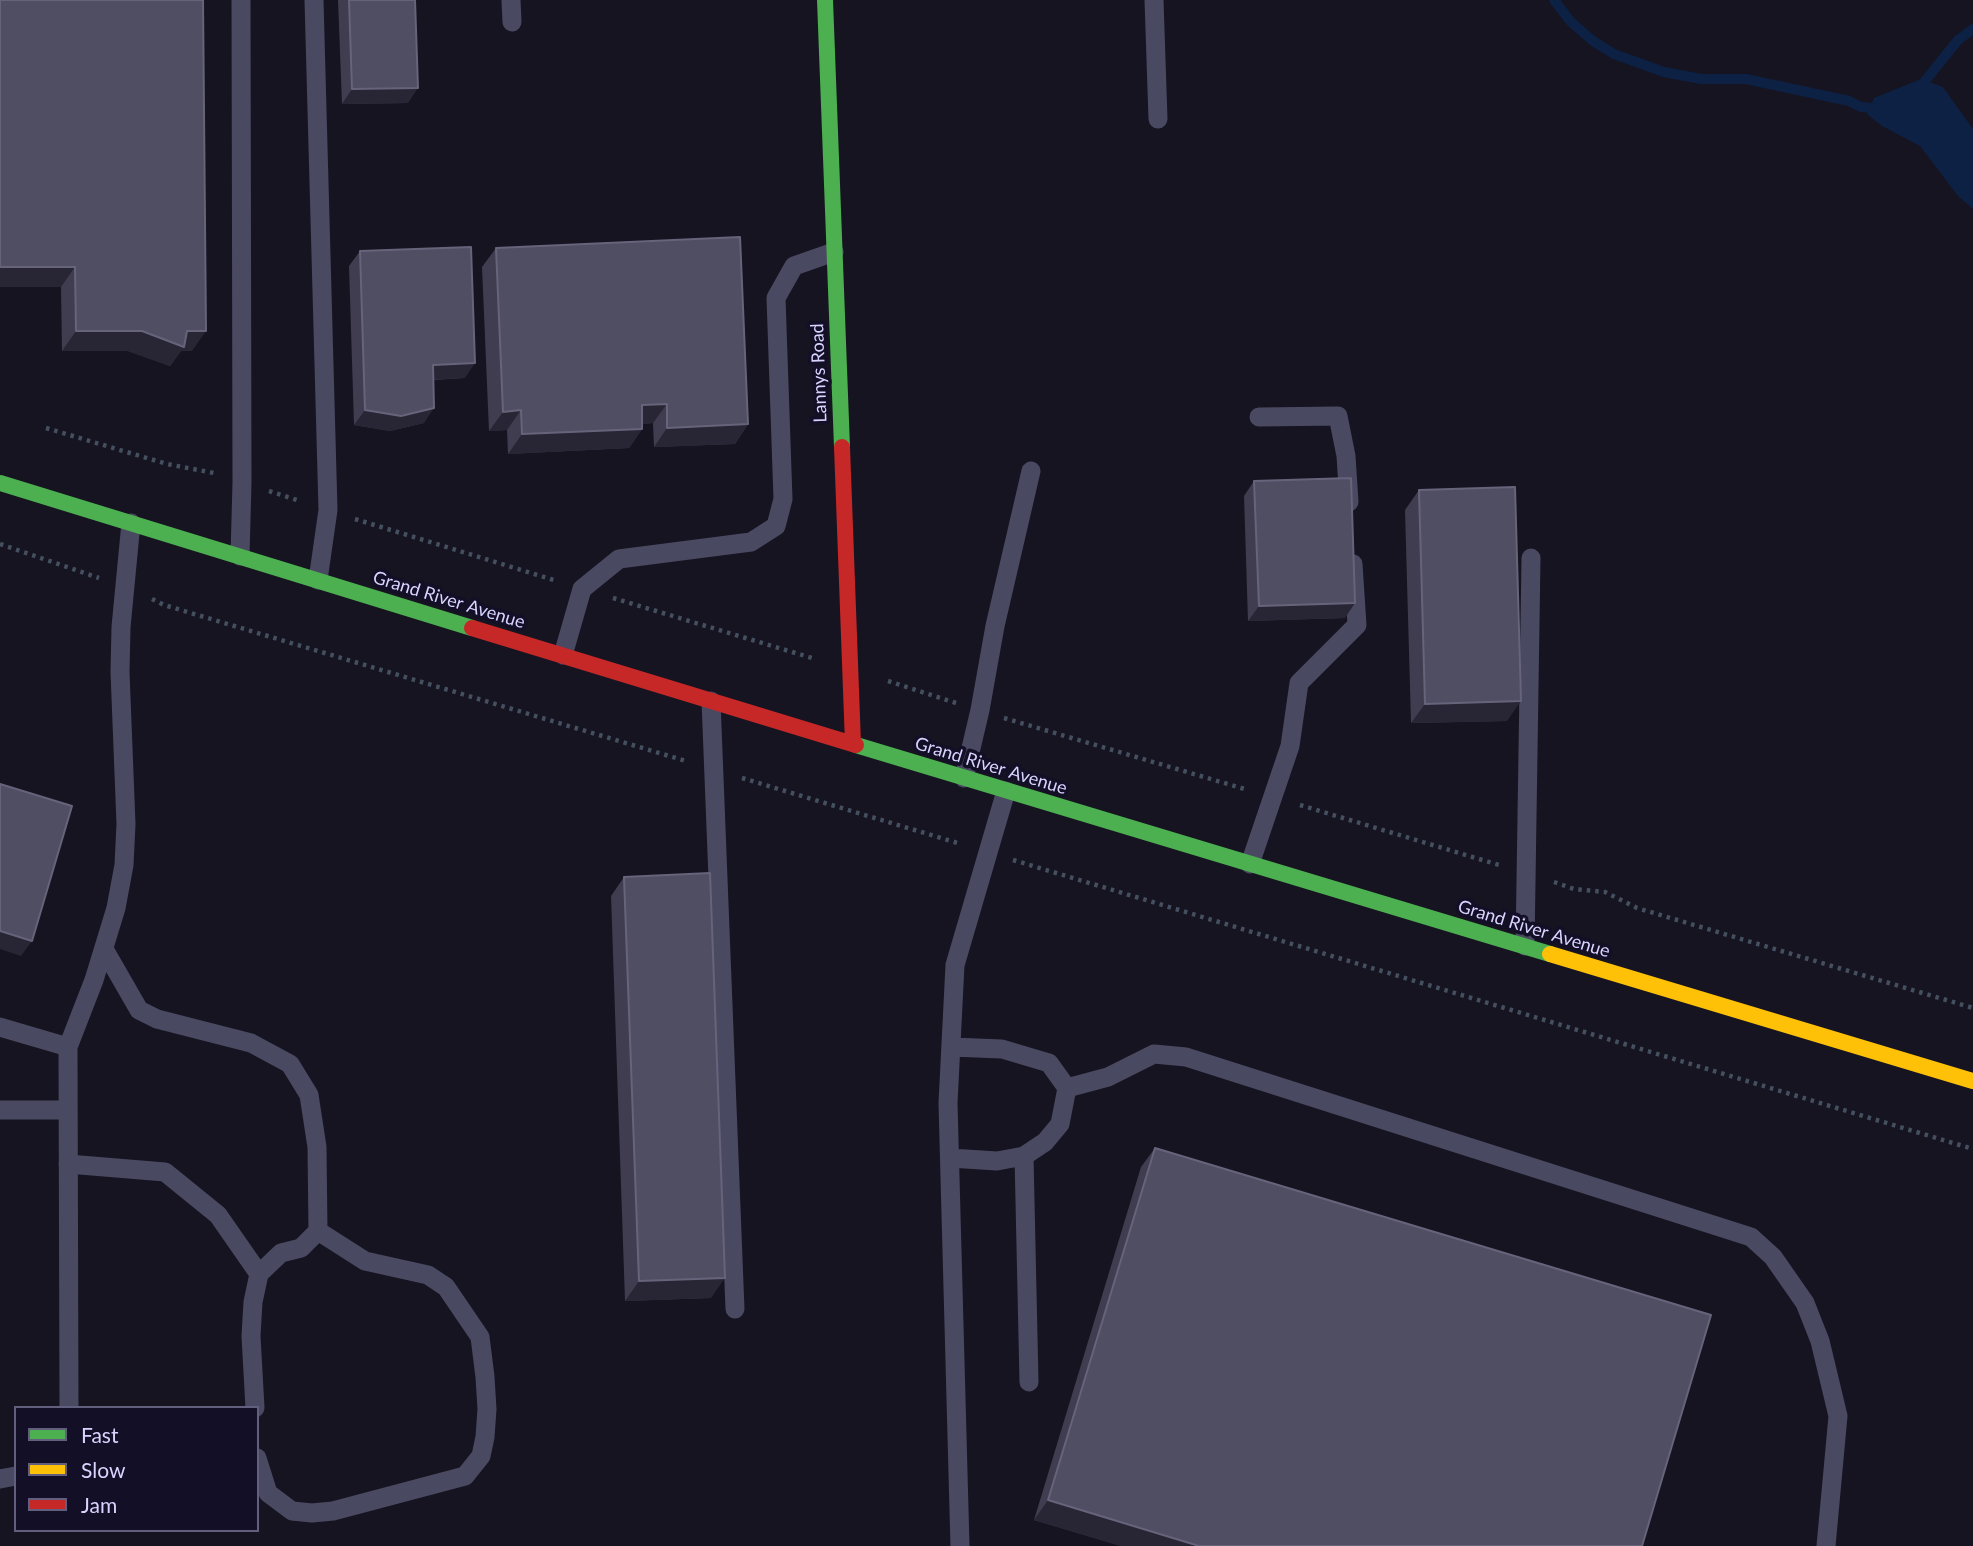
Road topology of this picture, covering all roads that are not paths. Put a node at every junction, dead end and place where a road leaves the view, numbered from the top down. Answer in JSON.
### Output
{"nodes":[{"id":1,"x":241,"y":0,"type":"edge"},
{"id":2,"x":314,"y":0,"type":"edge"},
{"id":3,"x":511,"y":0,"type":"edge"},
{"id":4,"x":825,"y":0,"type":"edge"},
{"id":5,"x":1154,"y":0,"type":"edge"},
{"id":6,"x":512,"y":22,"type":"dead end"},
{"id":7,"x":1158,"y":119,"type":"dead end"},
{"id":8,"x":834,"y":252,"type":"junction"},
{"id":9,"x":1259,"y":417,"type":"dead end"},
{"id":10,"x":1031,"y":471,"type":"dead end"},
{"id":11,"x":0,"y":483,"type":"edge"},
{"id":12,"x":1350,"y":521,"type":"edge"},
{"id":13,"x":131,"y":523,"type":"junction"},
{"id":14,"x":1352,"y":547,"type":"edge"},
{"id":15,"x":240,"y":556,"type":"junction"},
{"id":16,"x":1531,"y":558,"type":"dead end"},
{"id":17,"x":318,"y":580,"type":"junction"},
{"id":18,"x":563,"y":655,"type":"junction"},
{"id":19,"x":711,"y":701,"type":"junction"},
{"id":20,"x":853,"y":744,"type":"junction"},
{"id":21,"x":964,"y":778,"type":"junction"},
{"id":22,"x":1006,"y":791,"type":"junction"},
{"id":23,"x":1250,"y":864,"type":"junction"},
{"id":24,"x":1525,"y":946,"type":"junction"},
{"id":25,"x":104,"y":949,"type":"junction"},
{"id":26,"x":0,"y":1027,"type":"edge"},
{"id":27,"x":68,"y":1047,"type":"junction"},
{"id":28,"x":951,"y":1047,"type":"junction"},
{"id":29,"x":1973,"y":1081,"type":"edge"},
{"id":30,"x":1067,"y":1087,"type":"junction"},
{"id":31,"x":0,"y":1110,"type":"edge"},
{"id":32,"x":68,"y":1110,"type":"junction"},
{"id":33,"x":1024,"y":1156,"type":"junction"},
{"id":34,"x":950,"y":1158,"type":"junction"},
{"id":35,"x":68,"y":1164,"type":"junction"},
{"id":36,"x":318,"y":1231,"type":"junction"},
{"id":37,"x":259,"y":1274,"type":"junction"},
{"id":38,"x":735,"y":1309,"type":"dead end"},
{"id":39,"x":1029,"y":1382,"type":"dead end"},
{"id":40,"x":69,"y":1406,"type":"edge"},
{"id":41,"x":254,"y":1406,"type":"edge"},
{"id":42,"x":259,"y":1464,"type":"edge"},
{"id":43,"x":962,"y":1545,"type":"edge"},
{"id":44,"x":1826,"y":1546,"type":"edge"}],
"edges":[{"from":1,"to":15,"type":"lane"},
{"from":2,"to":17,"type":"lane"},
{"from":3,"to":6,"type":"lane"},
{"from":4,"to":8,"type":"main road","name":"Lannys Road"},
{"from":5,"to":7,"type":"lane"},
{"from":8,"to":18,"type":"lane"},
{"from":8,"to":20,"type":"main road","name":"Lannys Road"},
{"from":9,"to":12,"type":"lane"},
{"from":10,"to":21,"type":"lane"},
{"from":11,"to":13,"type":"main road","name":"Grand River Avenue"},
{"from":13,"to":15,"type":"main road","name":"Grand River Avenue"},
{"from":13,"to":25,"type":"lane"},
{"from":14,"to":23,"type":"lane"},
{"from":15,"to":17,"type":"main road","name":"Grand River Avenue"},
{"from":16,"to":24,"type":"lane"},
{"from":17,"to":18,"type":"main road","name":"Grand River Avenue"},
{"from":18,"to":19,"type":"main road","name":"Grand River Avenue"},
{"from":19,"to":20,"type":"main road","name":"Grand River Avenue"},
{"from":19,"to":38,"type":"lane"},
{"from":20,"to":21,"type":"main road","name":"Grand River Avenue"},
{"from":21,"to":22,"type":"main road","name":"Grand River Avenue"},
{"from":22,"to":23,"type":"main road","name":"Grand River Avenue"},
{"from":22,"to":28,"type":"lane"},
{"from":23,"to":24,"type":"main road","name":"Grand River Avenue"},
{"from":24,"to":29,"type":"main road","name":"Grand River Avenue"},
{"from":25,"to":27,"type":"lane"},
{"from":25,"to":36,"type":"lane"},
{"from":26,"to":27,"type":"lane"},
{"from":27,"to":32,"type":"lane"},
{"from":28,"to":30,"type":"lane"},
{"from":28,"to":34,"type":"lane"},
{"from":30,"to":33,"type":"lane"},
{"from":30,"to":44,"type":"lane"},
{"from":31,"to":32,"type":"lane"},
{"from":32,"to":35,"type":"lane"},
{"from":33,"to":34,"type":"lane"},
{"from":33,"to":39,"type":"lane"},
{"from":34,"to":43,"type":"lane"},
{"from":35,"to":37,"type":"lane"},
{"from":35,"to":40,"type":"lane"},
{"from":36,"to":37,"type":"lane"},
{"from":36,"to":42,"type":"lane"},
{"from":37,"to":41,"type":"lane"}]}
